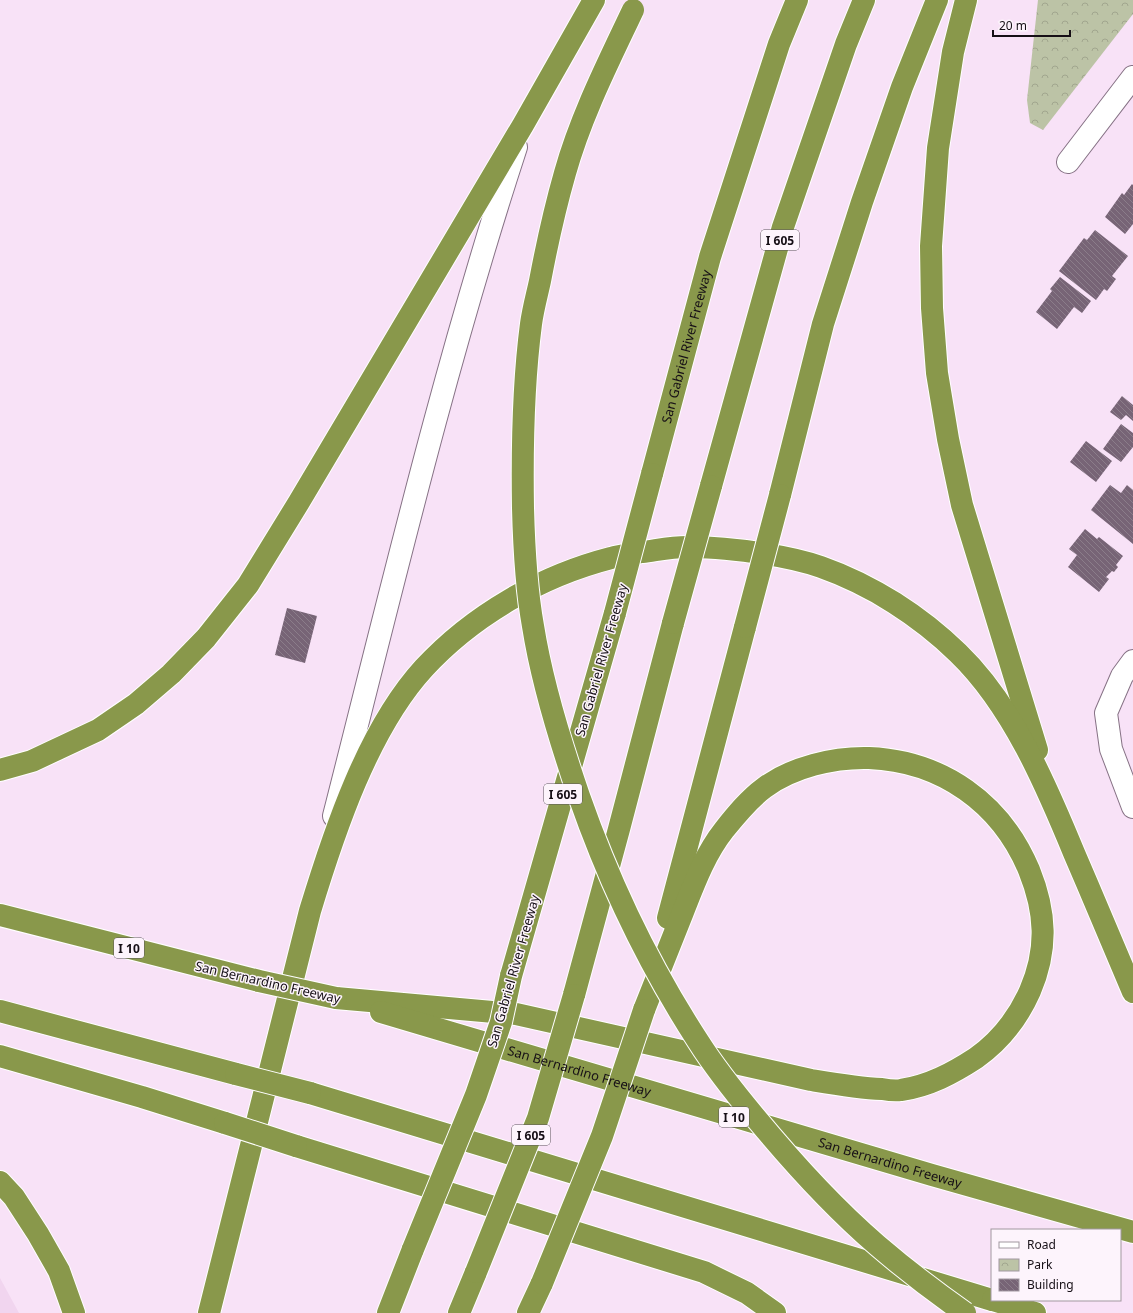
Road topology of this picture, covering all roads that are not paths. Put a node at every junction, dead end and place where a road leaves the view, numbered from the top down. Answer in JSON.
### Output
{"nodes":[{"id":1,"x":594,"y":0,"type":"edge"},
{"id":2,"x":797,"y":0,"type":"edge"},
{"id":3,"x":864,"y":0,"type":"edge"},
{"id":4,"x":937,"y":0,"type":"edge"},
{"id":5,"x":966,"y":0,"type":"edge"},
{"id":6,"x":635,"y":5,"type":"edge"},
{"id":7,"x":1133,"y":78,"type":"edge"},
{"id":8,"x":523,"y":124,"type":"junction"},
{"id":9,"x":1068,"y":162,"type":"dead end"},
{"id":10,"x":1133,"y":661,"type":"edge"},
{"id":11,"x":0,"y":770,"type":"edge"},
{"id":12,"x":1053,"y":803,"type":"junction"},
{"id":13,"x":1133,"y":807,"type":"edge"},
{"id":14,"x":310,"y":911,"type":"junction"},
{"id":15,"x":0,"y":915,"type":"edge"},
{"id":16,"x":1133,"y":992,"type":"edge"},
{"id":17,"x":336,"y":998,"type":"junction"},
{"id":18,"x":644,"y":1010,"type":"junction"},
{"id":19,"x":0,"y":1011,"type":"edge"},
{"id":20,"x":0,"y":1056,"type":"edge"},
{"id":21,"x":0,"y":1182,"type":"edge"},
{"id":22,"x":1133,"y":1232,"type":"edge"},
{"id":23,"x":542,"y":1283,"type":"junction"},
{"id":24,"x":991,"y":1299,"type":"edge"},
{"id":25,"x":996,"y":1301,"type":"edge"},
{"id":26,"x":74,"y":1313,"type":"edge"},
{"id":27,"x":209,"y":1313,"type":"edge"},
{"id":28,"x":388,"y":1313,"type":"edge"},
{"id":29,"x":459,"y":1313,"type":"edge"},
{"id":30,"x":528,"y":1313,"type":"edge"},
{"id":31,"x":534,"y":1313,"type":"edge"},
{"id":32,"x":775,"y":1313,"type":"edge"},
{"id":33,"x":965,"y":1313,"type":"edge"},
{"id":34,"x":1035,"y":1313,"type":"edge"}],
"edges":[{"from":1,"to":8,"type":"highway"},
{"from":2,"to":28,"type":"highway","name":"San Gabriel River Freeway","number":"I 605","bridge":true},
{"from":3,"to":29,"type":"highway","number":"I 605","bridge":true},
{"from":4,"to":18,"type":"highway","bridge":true},
{"from":5,"to":12,"type":"highway"},
{"from":6,"to":33,"type":"highway","bridge":true},
{"from":7,"to":9,"type":"street"},
{"from":8,"to":11,"type":"highway"},
{"from":8,"to":14,"type":"street"},
{"from":10,"to":13,"type":"street"},
{"from":12,"to":14,"type":"highway"},
{"from":12,"to":16,"type":"highway"},
{"from":14,"to":27,"type":"highway"},
{"from":15,"to":17,"type":"highway","name":"San Bernardino Freeway","number":"I 10","bridge":true},
{"from":17,"to":18,"type":"highway"},
{"from":17,"to":22,"type":"highway","name":"San Bernardino Freeway","number":"I 10"},
{"from":18,"to":23,"type":"highway","bridge":true},
{"from":19,"to":24,"type":"highway","bridge":true},
{"from":20,"to":32,"type":"highway","bridge":true},
{"from":21,"to":26,"type":"highway"},
{"from":23,"to":30,"type":"highway"},
{"from":23,"to":31,"type":"highway"},
{"from":25,"to":34,"type":"highway"}]}
